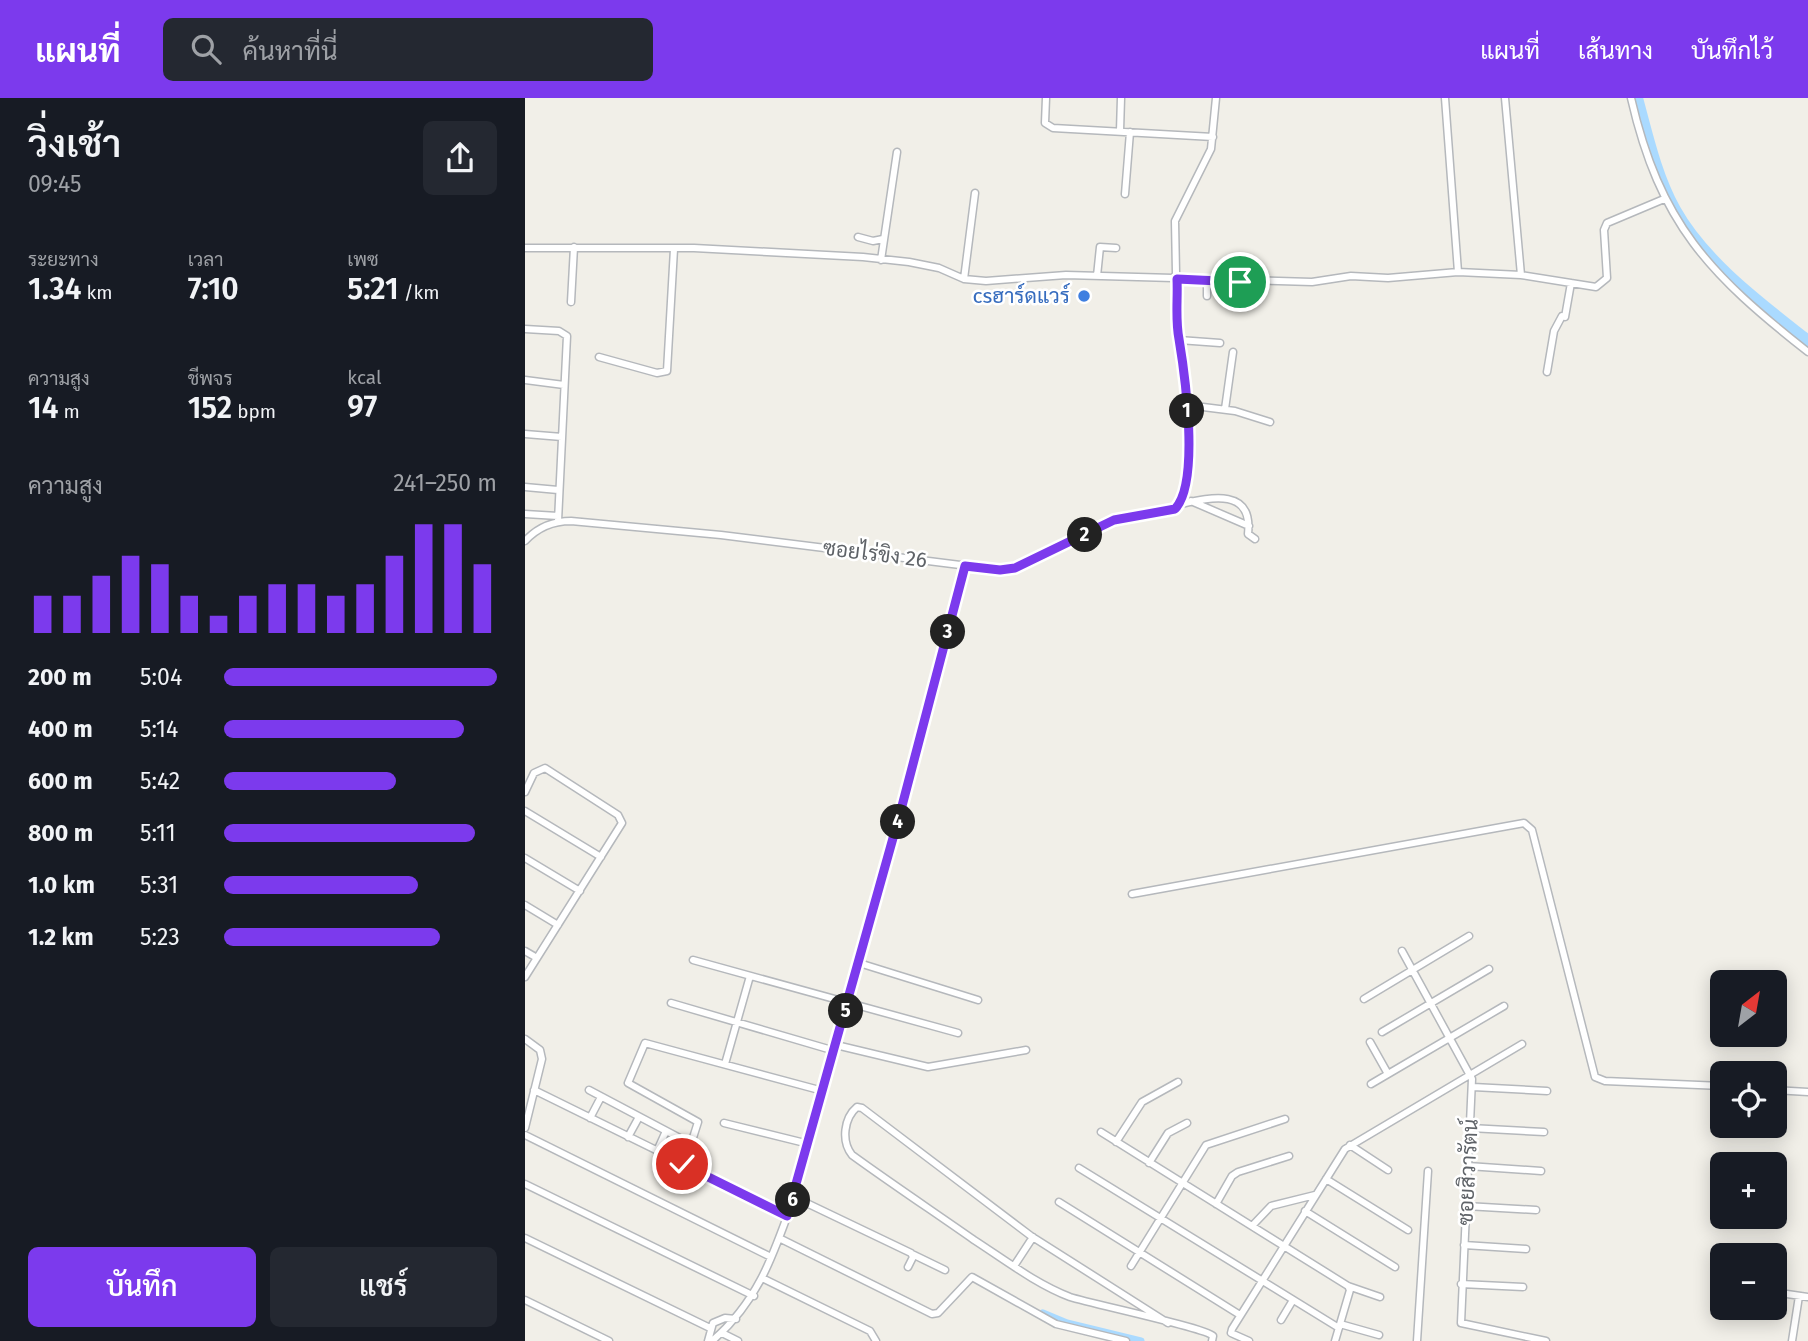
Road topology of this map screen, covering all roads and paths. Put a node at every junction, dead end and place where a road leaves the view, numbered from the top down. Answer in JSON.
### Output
{"nodes":[{"id":1,"x":1046,"y":98,"type":"edge"},
{"id":2,"x":1121,"y":98,"type":"edge"},
{"id":3,"x":1216,"y":98,"type":"edge"},
{"id":4,"x":1445,"y":98,"type":"edge"},
{"id":5,"x":1505,"y":98,"type":"edge"},
{"id":6,"x":1631,"y":98,"type":"edge"},
{"id":7,"x":1120,"y":131,"type":"junction"},
{"id":8,"x":1130,"y":132,"type":"junction"},
{"id":9,"x":1213,"y":137,"type":"junction"},
{"id":10,"x":897,"y":152,"type":"dead end"},
{"id":11,"x":975,"y":193,"type":"dead end"},
{"id":12,"x":1125,"y":194,"type":"dead end"},
{"id":13,"x":1664,"y":199,"type":"junction"},
{"id":14,"x":858,"y":237,"type":"dead end"},
{"id":15,"x":883,"y":241,"type":"junction"},
{"id":16,"x":574,"y":247,"type":"junction"},
{"id":17,"x":525,"y":248,"type":"edge"},
{"id":18,"x":1116,"y":248,"type":"dead end"},
{"id":19,"x":674,"y":249,"type":"junction"},
{"id":20,"x":882,"y":257,"type":"junction"},
{"id":21,"x":1097,"y":270,"type":"junction"},
{"id":22,"x":964,"y":272,"type":"junction"},
{"id":23,"x":1458,"y":272,"type":"junction"},
{"id":24,"x":1521,"y":273,"type":"junction"},
{"id":25,"x":1177,"y":276,"type":"junction"},
{"id":26,"x":1207,"y":281,"type":"junction"},
{"id":27,"x":1571,"y":283,"type":"junction"},
{"id":28,"x":1207,"y":296,"type":"dead end"},
{"id":29,"x":571,"y":302,"type":"dead end"},
{"id":30,"x":525,"y":329,"type":"edge"},
{"id":31,"x":1179,"y":340,"type":"junction"},
{"id":32,"x":1220,"y":343,"type":"dead end"},
{"id":33,"x":1233,"y":352,"type":"dead end"},
{"id":34,"x":1808,"y":352,"type":"edge"},
{"id":35,"x":599,"y":357,"type":"dead end"},
{"id":36,"x":1546,"y":372,"type":"dead end"},
{"id":37,"x":525,"y":380,"type":"edge"},
{"id":38,"x":564,"y":384,"type":"junction"},
{"id":39,"x":1187,"y":405,"type":"junction"},
{"id":40,"x":1225,"y":409,"type":"junction"},
{"id":41,"x":1270,"y":422,"type":"dead end"},
{"id":42,"x":525,"y":434,"type":"edge"},
{"id":43,"x":562,"y":437,"type":"junction"},
{"id":44,"x":525,"y":486,"type":"edge"},
{"id":45,"x":558,"y":490,"type":"junction"},
{"id":46,"x":1191,"y":501,"type":"junction"},
{"id":47,"x":1181,"y":504,"type":"junction"},
{"id":48,"x":525,"y":513,"type":"edge"},
{"id":49,"x":557,"y":520,"type":"junction"},
{"id":50,"x":1249,"y":526,"type":"junction"},
{"id":51,"x":1255,"y":539,"type":"dead end"},
{"id":52,"x":525,"y":541,"type":"edge"},
{"id":53,"x":965,"y":566,"type":"junction"},
{"id":54,"x":525,"y":792,"type":"edge"},
{"id":55,"x":525,"y":811,"type":"edge"},
{"id":56,"x":525,"y":858,"type":"edge"},
{"id":57,"x":601,"y":858,"type":"junction"},
{"id":58,"x":580,"y":891,"type":"junction"},
{"id":59,"x":1132,"y":894,"type":"dead end"},
{"id":60,"x":525,"y":905,"type":"edge"},
{"id":61,"x":558,"y":925,"type":"junction"},
{"id":62,"x":1469,"y":936,"type":"dead end"},
{"id":63,"x":525,"y":951,"type":"edge"},
{"id":64,"x":1402,"y":951,"type":"dead end"},
{"id":65,"x":537,"y":958,"type":"junction"},
{"id":66,"x":694,"y":960,"type":"dead end"},
{"id":67,"x":859,"y":962,"type":"junction"},
{"id":68,"x":1412,"y":969,"type":"junction"},
{"id":69,"x":1489,"y":969,"type":"dead end"},
{"id":70,"x":750,"y":976,"type":"junction"},
{"id":71,"x":525,"y":977,"type":"edge"},
{"id":72,"x":1364,"y":999,"type":"dead end"},
{"id":73,"x":978,"y":1000,"type":"dead end"},
{"id":74,"x":671,"y":1003,"type":"dead end"},
{"id":75,"x":1432,"y":1003,"type":"junction"},
{"id":76,"x":848,"y":1004,"type":"junction"},
{"id":77,"x":1504,"y":1006,"type":"dead end"},
{"id":78,"x":737,"y":1023,"type":"junction"},
{"id":79,"x":1381,"y":1031,"type":"dead end"},
{"id":80,"x":958,"y":1033,"type":"dead end"},
{"id":81,"x":1451,"y":1037,"type":"junction"},
{"id":82,"x":525,"y":1039,"type":"edge"},
{"id":83,"x":1370,"y":1042,"type":"dead end"},
{"id":84,"x":1522,"y":1044,"type":"dead end"},
{"id":85,"x":835,"y":1048,"type":"junction"},
{"id":86,"x":1026,"y":1051,"type":"dead end"},
{"id":87,"x":725,"y":1064,"type":"junction"},
{"id":88,"x":1388,"y":1074,"type":"junction"},
{"id":89,"x":1470,"y":1074,"type":"junction"},
{"id":90,"x":1178,"y":1082,"type":"dead end"},
{"id":91,"x":1371,"y":1084,"type":"dead end"},
{"id":92,"x":1710,"y":1085,"type":"edge"},
{"id":93,"x":1472,"y":1087,"type":"junction"},
{"id":94,"x":534,"y":1090,"type":"junction"},
{"id":95,"x":589,"y":1090,"type":"dead end"},
{"id":96,"x":824,"y":1091,"type":"junction"},
{"id":97,"x":1547,"y":1091,"type":"dead end"},
{"id":98,"x":1787,"y":1091,"type":"edge"},
{"id":99,"x":1808,"y":1092,"type":"edge"},
{"id":100,"x":601,"y":1097,"type":"junction"},
{"id":101,"x":639,"y":1117,"type":"junction"},
{"id":102,"x":590,"y":1118,"type":"junction"},
{"id":103,"x":1285,"y":1119,"type":"dead end"},
{"id":104,"x":725,"y":1123,"type":"dead end"},
{"id":105,"x":1187,"y":1123,"type":"dead end"},
{"id":106,"x":525,"y":1128,"type":"edge"},
{"id":107,"x":1470,"y":1128,"type":"junction"},
{"id":108,"x":666,"y":1131,"type":"junction"},
{"id":109,"x":1101,"y":1132,"type":"dead end"},
{"id":110,"x":1544,"y":1132,"type":"dead end"},
{"id":111,"x":525,"y":1135,"type":"edge"},
{"id":112,"x":628,"y":1137,"type":"junction"},
{"id":113,"x":1116,"y":1142,"type":"junction"},
{"id":114,"x":691,"y":1144,"type":"junction"},
{"id":115,"x":809,"y":1144,"type":"junction"},
{"id":116,"x":1350,"y":1145,"type":"junction"},
{"id":117,"x":657,"y":1151,"type":"junction"},
{"id":118,"x":1289,"y":1156,"type":"dead end"},
{"id":119,"x":1149,"y":1163,"type":"junction"},
{"id":120,"x":682,"y":1164,"type":"junction"},
{"id":121,"x":1468,"y":1166,"type":"junction"},
{"id":122,"x":1079,"y":1167,"type":"dead end"},
{"id":123,"x":1388,"y":1170,"type":"dead end"},
{"id":124,"x":1428,"y":1171,"type":"dead end"},
{"id":125,"x":1541,"y":1171,"type":"dead end"},
{"id":126,"x":1326,"y":1179,"type":"junction"},
{"id":127,"x":1183,"y":1183,"type":"junction"},
{"id":128,"x":525,"y":1184,"type":"edge"},
{"id":129,"x":1315,"y":1195,"type":"junction"},
{"id":130,"x":794,"y":1197,"type":"junction"},
{"id":131,"x":1059,"y":1202,"type":"dead end"},
{"id":132,"x":1216,"y":1204,"type":"junction"},
{"id":133,"x":1466,"y":1206,"type":"junction"},
{"id":134,"x":1536,"y":1210,"type":"dead end"},
{"id":135,"x":1305,"y":1211,"type":"junction"},
{"id":136,"x":787,"y":1216,"type":"junction"},
{"id":137,"x":1160,"y":1218,"type":"junction"},
{"id":138,"x":1252,"y":1226,"type":"junction"},
{"id":139,"x":1408,"y":1230,"type":"dead end"},
{"id":140,"x":1033,"y":1237,"type":"junction"},
{"id":141,"x":525,"y":1238,"type":"edge"},
{"id":142,"x":779,"y":1238,"type":"junction"},
{"id":143,"x":1283,"y":1245,"type":"junction"},
{"id":144,"x":1464,"y":1245,"type":"junction"},
{"id":145,"x":1526,"y":1249,"type":"dead end"},
{"id":146,"x":1139,"y":1251,"type":"junction"},
{"id":147,"x":911,"y":1253,"type":"junction"},
{"id":148,"x":771,"y":1257,"type":"junction"},
{"id":149,"x":1014,"y":1266,"type":"junction"},
{"id":150,"x":1131,"y":1266,"type":"dead end"},
{"id":151,"x":908,"y":1267,"type":"dead end"},
{"id":152,"x":1395,"y":1267,"type":"dead end"},
{"id":153,"x":945,"y":1270,"type":"dead end"},
{"id":154,"x":762,"y":1278,"type":"junction"},
{"id":155,"x":1261,"y":1281,"type":"junction"},
{"id":156,"x":1461,"y":1284,"type":"junction"},
{"id":157,"x":1348,"y":1286,"type":"junction"},
{"id":158,"x":1523,"y":1287,"type":"dead end"},
{"id":159,"x":1787,"y":1294,"type":"dead end"},
{"id":160,"x":754,"y":1296,"type":"junction"},
{"id":161,"x":1799,"y":1296,"type":"junction"},
{"id":162,"x":1380,"y":1297,"type":"dead end"},
{"id":163,"x":1808,"y":1297,"type":"edge"},
{"id":164,"x":525,"y":1300,"type":"edge"},
{"id":165,"x":1293,"y":1300,"type":"junction"},
{"id":166,"x":1240,"y":1315,"type":"junction"},
{"id":167,"x":736,"y":1319,"type":"junction"},
{"id":168,"x":1281,"y":1320,"type":"dead end"},
{"id":169,"x":1168,"y":1323,"type":"junction"},
{"id":170,"x":1339,"y":1326,"type":"junction"},
{"id":171,"x":710,"y":1328,"type":"junction"},
{"id":172,"x":722,"y":1333,"type":"junction"},
{"id":173,"x":1379,"y":1335,"type":"dead end"},
{"id":174,"x":609,"y":1341,"type":"edge"},
{"id":175,"x":710,"y":1341,"type":"edge"},
{"id":176,"x":739,"y":1341,"type":"edge"},
{"id":177,"x":876,"y":1341,"type":"edge"},
{"id":178,"x":1126,"y":1341,"type":"edge"},
{"id":179,"x":1212,"y":1341,"type":"edge"},
{"id":180,"x":1249,"y":1341,"type":"edge"},
{"id":181,"x":1335,"y":1341,"type":"edge"},
{"id":182,"x":1417,"y":1341,"type":"edge"},
{"id":183,"x":1546,"y":1341,"type":"edge"},
{"id":184,"x":1792,"y":1341,"type":"edge"}],
"edges":[{"from":1,"to":7,"type":"street"},
{"from":2,"to":7,"type":"street"},
{"from":3,"to":9,"type":"street"},
{"from":4,"to":23,"type":"street"},
{"from":5,"to":24,"type":"street"},
{"from":6,"to":13,"type":"street"},
{"from":7,"to":8,"type":"street"},
{"from":8,"to":9,"type":"street"},
{"from":8,"to":12,"type":"street"},
{"from":9,"to":25,"type":"street"},
{"from":10,"to":15,"type":"street"},
{"from":11,"to":22,"type":"street"},
{"from":13,"to":27,"type":"street"},
{"from":13,"to":34,"type":"street"},
{"from":14,"to":15,"type":"street"},
{"from":15,"to":20,"type":"street"},
{"from":16,"to":17,"type":"street"},
{"from":16,"to":19,"type":"street"},
{"from":16,"to":29,"type":"street"},
{"from":18,"to":21,"type":"street"},
{"from":19,"to":20,"type":"street"},
{"from":19,"to":35,"type":"street"},
{"from":20,"to":22,"type":"street"},
{"from":21,"to":22,"type":"street"},
{"from":21,"to":25,"type":"street"},
{"from":23,"to":24,"type":"street"},
{"from":23,"to":26,"type":"street"},
{"from":24,"to":27,"type":"street"},
{"from":25,"to":26,"type":"street"},
{"from":25,"to":31,"type":"street"},
{"from":26,"to":28,"type":"street"},
{"from":27,"to":36,"type":"street"},
{"from":30,"to":38,"type":"street"},
{"from":31,"to":32,"type":"street"},
{"from":31,"to":39,"type":"street"},
{"from":33,"to":40,"type":"street"},
{"from":37,"to":38,"type":"street"},
{"from":38,"to":43,"type":"street"},
{"from":39,"to":40,"type":"street"},
{"from":39,"to":47,"type":"street"},
{"from":40,"to":41,"type":"street"},
{"from":42,"to":43,"type":"street"},
{"from":43,"to":45,"type":"street"},
{"from":44,"to":45,"type":"street"},
{"from":45,"to":49,"type":"street"},
{"from":46,"to":47,"type":"street","name":"ซอยไร่ขิง 26"},
{"from":46,"to":50,"type":"street"},
{"from":46,"to":50,"type":"street","name":"ซอยไร่ขิง 26"},
{"from":47,"to":53,"type":"street","name":"ซอยไร่ขิง 26"},
{"from":48,"to":49,"type":"street","name":"ซอยไร่ขิง 26"},
{"from":49,"to":52,"type":"street"},
{"from":49,"to":53,"type":"street","name":"ซอยไร่ขิง 26"},
{"from":50,"to":51,"type":"street"},
{"from":53,"to":67,"type":"street"},
{"from":54,"to":57,"type":"street"},
{"from":55,"to":57,"type":"street"},
{"from":56,"to":58,"type":"street"},
{"from":57,"to":58,"type":"street"},
{"from":58,"to":61,"type":"street"},
{"from":59,"to":92,"type":"street"},
{"from":60,"to":61,"type":"street"},
{"from":61,"to":65,"type":"street"},
{"from":62,"to":68,"type":"street"},
{"from":63,"to":65,"type":"street"},
{"from":64,"to":68,"type":"street","name":"ซอยสิวารัตน์"},
{"from":65,"to":71,"type":"street"},
{"from":66,"to":70,"type":"street"},
{"from":67,"to":73,"type":"street"},
{"from":67,"to":76,"type":"street"},
{"from":68,"to":72,"type":"street"},
{"from":68,"to":75,"type":"street","name":"ซอยสิวารัตน์"},
{"from":69,"to":75,"type":"street"},
{"from":70,"to":76,"type":"street"},
{"from":70,"to":78,"type":"street"},
{"from":74,"to":78,"type":"street"},
{"from":75,"to":79,"type":"street"},
{"from":75,"to":81,"type":"street","name":"ซอยสิวารัตน์"},
{"from":76,"to":80,"type":"street"},
{"from":76,"to":85,"type":"street"},
{"from":77,"to":81,"type":"street"},
{"from":78,"to":85,"type":"street"},
{"from":78,"to":87,"type":"street"},
{"from":81,"to":88,"type":"street"},
{"from":81,"to":89,"type":"street","name":"ซอยสิวารัตน์"},
{"from":82,"to":94,"type":"street"},
{"from":83,"to":88,"type":"street"},
{"from":84,"to":89,"type":"street"},
{"from":85,"to":86,"type":"street"},
{"from":85,"to":96,"type":"street"},
{"from":87,"to":96,"type":"street"},
{"from":87,"to":114,"type":"street"},
{"from":88,"to":91,"type":"street"},
{"from":89,"to":93,"type":"street","name":"ซอยสิวารัตน์"},
{"from":89,"to":116,"type":"street"},
{"from":90,"to":113,"type":"street"},
{"from":93,"to":97,"type":"street"},
{"from":93,"to":107,"type":"street","name":"ซอยสิวารัตน์"},
{"from":94,"to":102,"type":"street"},
{"from":94,"to":106,"type":"street"},
{"from":95,"to":100,"type":"street"},
{"from":96,"to":115,"type":"street"},
{"from":98,"to":99,"type":"street"},
{"from":100,"to":101,"type":"street"},
{"from":100,"to":102,"type":"street"},
{"from":101,"to":108,"type":"street"},
{"from":101,"to":112,"type":"street"},
{"from":102,"to":112,"type":"street"},
{"from":103,"to":127,"type":"street"},
{"from":104,"to":115,"type":"street"},
{"from":105,"to":119,"type":"street"},
{"from":107,"to":110,"type":"street"},
{"from":107,"to":121,"type":"street","name":"ซอยสิวารัตน์"},
{"from":108,"to":114,"type":"street"},
{"from":108,"to":117,"type":"street"},
{"from":109,"to":113,"type":"street"},
{"from":111,"to":148,"type":"street"},
{"from":112,"to":117,"type":"street"},
{"from":113,"to":119,"type":"street"},
{"from":114,"to":120,"type":"street"},
{"from":115,"to":130,"type":"street"},
{"from":116,"to":123,"type":"street"},
{"from":116,"to":126,"type":"street"},
{"from":117,"to":120,"type":"street"},
{"from":118,"to":132,"type":"street"},
{"from":119,"to":127,"type":"street"},
{"from":120,"to":136,"type":"street"},
{"from":121,"to":125,"type":"street"},
{"from":121,"to":133,"type":"street","name":"ซอยสิวารัตน์"},
{"from":122,"to":137,"type":"street"},
{"from":124,"to":182,"type":"street"},
{"from":126,"to":129,"type":"street"},
{"from":126,"to":139,"type":"street"},
{"from":127,"to":132,"type":"street"},
{"from":127,"to":137,"type":"street"},
{"from":128,"to":160,"type":"street"},
{"from":129,"to":135,"type":"street"},
{"from":129,"to":138,"type":"street"},
{"from":130,"to":136,"type":"street"},
{"from":130,"to":147,"type":"street"},
{"from":131,"to":146,"type":"street"},
{"from":132,"to":138,"type":"street"},
{"from":133,"to":134,"type":"street"},
{"from":133,"to":144,"type":"street","name":"ซอยสิวารัตน์"},
{"from":135,"to":143,"type":"street"},
{"from":135,"to":152,"type":"street"},
{"from":136,"to":142,"type":"street"},
{"from":137,"to":146,"type":"street"},
{"from":137,"to":155,"type":"street"},
{"from":138,"to":143,"type":"street"},
{"from":140,"to":149,"type":"street"},
{"from":140,"to":149,"type":"street"},
{"from":140,"to":169,"type":"street"},
{"from":141,"to":171,"type":"street"},
{"from":142,"to":148,"type":"street"},
{"from":142,"to":178,"type":"street"},
{"from":143,"to":155,"type":"street"},
{"from":143,"to":157,"type":"street"},
{"from":144,"to":145,"type":"street"},
{"from":144,"to":156,"type":"street","name":"ซอยสิวารัตน์"},
{"from":146,"to":150,"type":"street"},
{"from":146,"to":166,"type":"street"},
{"from":147,"to":151,"type":"street"},
{"from":147,"to":153,"type":"street"},
{"from":148,"to":154,"type":"street"},
{"from":149,"to":169,"type":"street"},
{"from":154,"to":160,"type":"street"},
{"from":154,"to":177,"type":"street"},
{"from":155,"to":165,"type":"street"},
{"from":155,"to":166,"type":"street"},
{"from":156,"to":158,"type":"street"},
{"from":156,"to":183,"type":"street","name":"ซอยสิวารัตน์"},
{"from":157,"to":162,"type":"street"},
{"from":157,"to":170,"type":"street"},
{"from":159,"to":161,"type":"street"},
{"from":160,"to":167,"type":"street"},
{"from":161,"to":163,"type":"street"},
{"from":161,"to":184,"type":"street"},
{"from":164,"to":174,"type":"street"},
{"from":165,"to":168,"type":"street"},
{"from":165,"to":170,"type":"street"},
{"from":166,"to":180,"type":"street"},
{"from":167,"to":171,"type":"street"},
{"from":167,"to":172,"type":"street"},
{"from":169,"to":179,"type":"street"},
{"from":170,"to":173,"type":"street"},
{"from":170,"to":181,"type":"street"},
{"from":171,"to":175,"type":"street"},
{"from":172,"to":175,"type":"street"},
{"from":172,"to":176,"type":"street"}]}
